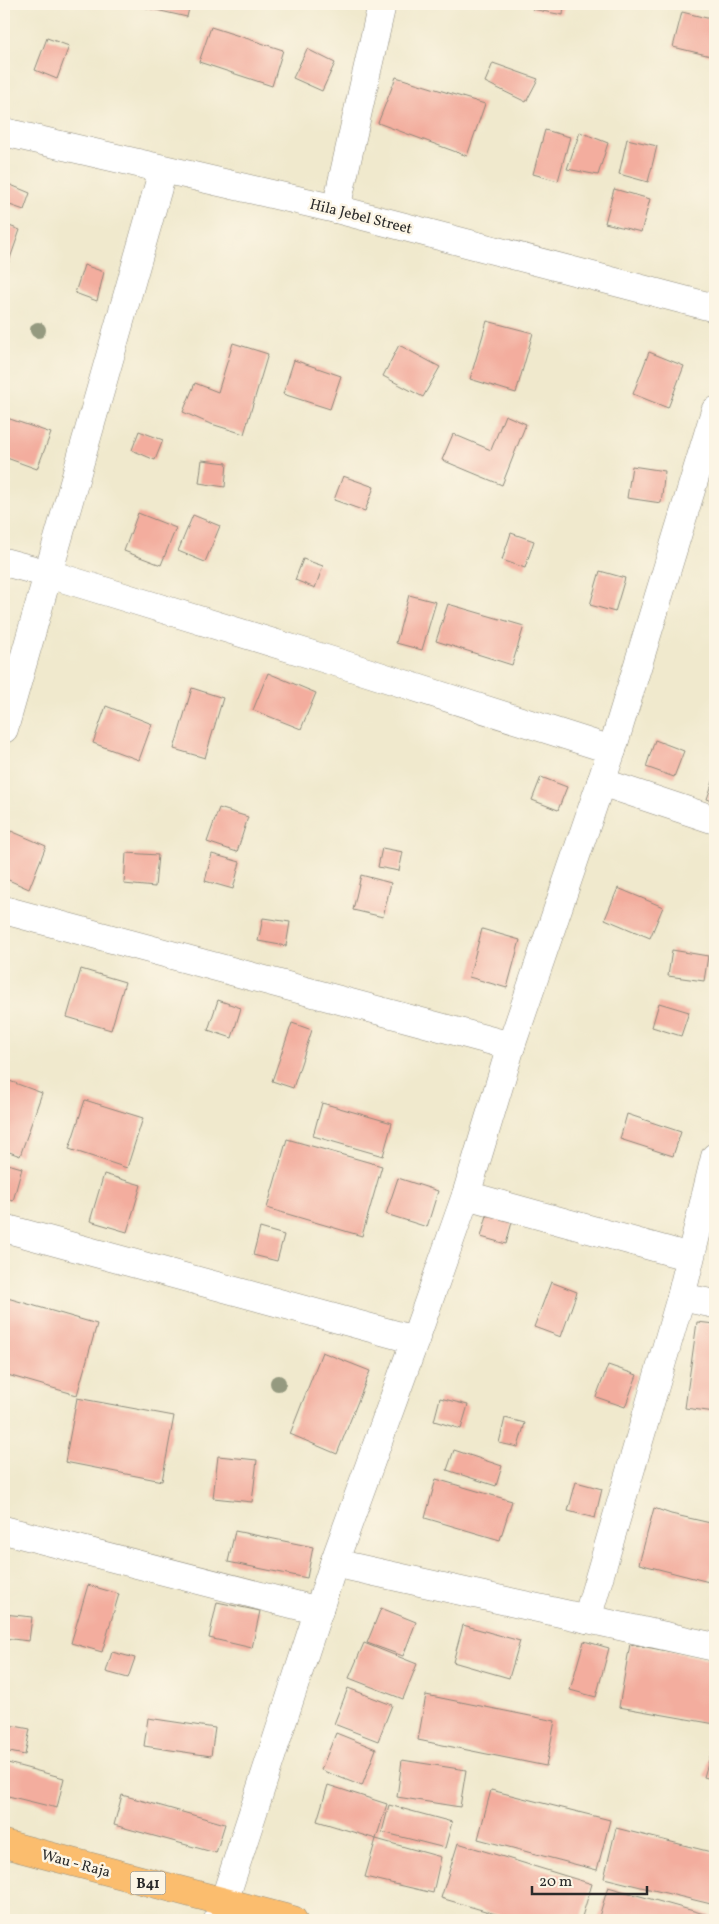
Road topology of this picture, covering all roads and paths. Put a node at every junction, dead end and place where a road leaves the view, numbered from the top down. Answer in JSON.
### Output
{"nodes":[{"id":1,"x":382,"y":4,"type":"edge"},
{"id":2,"x":4,"y":132,"type":"edge"},
{"id":3,"x":163,"y":170,"type":"junction"},
{"id":4,"x":336,"y":209,"type":"junction"},
{"id":5,"x":715,"y":308,"type":"edge"},
{"id":6,"x":715,"y":411,"type":"edge"},
{"id":7,"x":4,"y":562,"type":"edge"},
{"id":8,"x":49,"y":574,"type":"junction"},
{"id":9,"x":4,"y":729,"type":"edge"},
{"id":10,"x":612,"y":750,"type":"junction"},
{"id":11,"x":601,"y":782,"type":"junction"},
{"id":12,"x":715,"y":820,"type":"edge"},
{"id":13,"x":4,"y":910,"type":"edge"},
{"id":14,"x":511,"y":1046,"type":"junction"},
{"id":15,"x":715,"y":1157,"type":"edge"},
{"id":16,"x":466,"y":1195,"type":"junction"},
{"id":17,"x":4,"y":1228,"type":"edge"},
{"id":18,"x":690,"y":1257,"type":"junction"},
{"id":19,"x":681,"y":1297,"type":"junction"},
{"id":20,"x":715,"y":1304,"type":"edge"},
{"id":21,"x":415,"y":1340,"type":"junction"},
{"id":22,"x":4,"y":1530,"type":"edge"},
{"id":23,"x":334,"y":1563,"type":"junction"},
{"id":24,"x":319,"y":1611,"type":"junction"},
{"id":25,"x":587,"y":1619,"type":"junction"},
{"id":26,"x":715,"y":1647,"type":"edge"},
{"id":27,"x":4,"y":1844,"type":"edge"},
{"id":28,"x":220,"y":1911,"type":"edge"},
{"id":29,"x":293,"y":1920,"type":"edge"}],
"edges":[{"from":1,"to":4,"type":"street"},
{"from":2,"to":3,"type":"street","name":"Hila Jebel Street"},
{"from":3,"to":4,"type":"street","name":"Hila Jebel Street"},
{"from":3,"to":8,"type":"street"},
{"from":4,"to":5,"type":"street","name":"Hila Jebel Street"},
{"from":6,"to":10,"type":"street"},
{"from":7,"to":8,"type":"street"},
{"from":8,"to":9,"type":"street"},
{"from":8,"to":10,"type":"street"},
{"from":10,"to":11,"type":"street"},
{"from":11,"to":12,"type":"street"},
{"from":11,"to":14,"type":"street"},
{"from":13,"to":14,"type":"street"},
{"from":14,"to":16,"type":"street"},
{"from":15,"to":18,"type":"street"},
{"from":16,"to":18,"type":"street"},
{"from":16,"to":21,"type":"street"},
{"from":17,"to":21,"type":"street"},
{"from":18,"to":19,"type":"street"},
{"from":19,"to":20,"type":"street"},
{"from":19,"to":25,"type":"street"},
{"from":21,"to":23,"type":"street"},
{"from":22,"to":24,"type":"street"},
{"from":23,"to":24,"type":"street"},
{"from":23,"to":25,"type":"street"},
{"from":24,"to":28,"type":"street"},
{"from":25,"to":26,"type":"street"},
{"from":27,"to":28,"type":"main road","name":"Wau - Raja","number":"B41"},
{"from":28,"to":29,"type":"main road","name":"Wau - Raja","number":"B41"}]}
